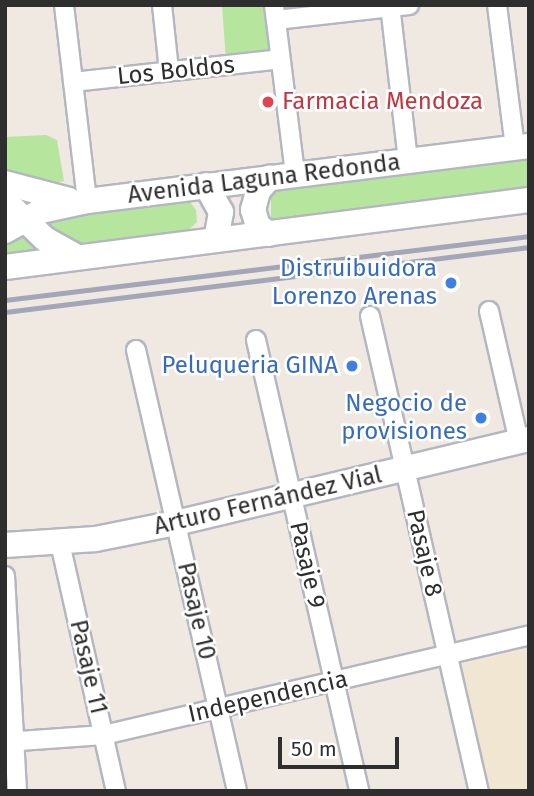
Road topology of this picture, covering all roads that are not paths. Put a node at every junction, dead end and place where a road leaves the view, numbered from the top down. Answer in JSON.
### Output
{"nodes":[{"id":1,"x":64,"y":5,"type":"edge"},
{"id":2,"x":162,"y":5,"type":"edge"},
{"id":3,"x":408,"y":5,"type":"edge"},
{"id":4,"x":497,"y":5,"type":"edge"},
{"id":5,"x":390,"y":6,"type":"edge"},
{"id":6,"x":275,"y":13,"type":"edge"},
{"id":7,"x":280,"y":59,"type":"junction"},
{"id":8,"x":169,"y":71,"type":"junction"},
{"id":9,"x":73,"y":82,"type":"junction"},
{"id":10,"x":522,"y":147,"type":"edge"},
{"id":11,"x":408,"y":161,"type":"junction"},
{"id":12,"x":295,"y":174,"type":"junction"},
{"id":13,"x":270,"y":177,"type":"junction"},
{"id":14,"x":5,"y":183,"type":"edge"},
{"id":15,"x":206,"y":185,"type":"junction"},
{"id":16,"x":529,"y":200,"type":"edge"},
{"id":17,"x":5,"y":201,"type":"edge"},
{"id":18,"x":87,"y":201,"type":"junction"},
{"id":19,"x":15,"y":225,"type":"edge"},
{"id":20,"x":269,"y":234,"type":"junction"},
{"id":21,"x":216,"y":240,"type":"junction"},
{"id":22,"x":77,"y":257,"type":"junction"},
{"id":23,"x":5,"y":267,"type":"edge"},
{"id":24,"x":489,"y":311,"type":"dead end"},
{"id":25,"x":370,"y":316,"type":"dead end"},
{"id":26,"x":256,"y":340,"type":"dead end"},
{"id":27,"x":135,"y":350,"type":"dead end"},
{"id":28,"x":524,"y":441,"type":"edge"},
{"id":29,"x":405,"y":469,"type":"junction"},
{"id":30,"x":292,"y":496,"type":"junction"},
{"id":31,"x":176,"y":523,"type":"junction"},
{"id":32,"x":60,"y":543,"type":"junction"},
{"id":33,"x":5,"y":545,"type":"edge"},
{"id":34,"x":5,"y":576,"type":"edge"},
{"id":35,"x":529,"y":635,"type":"edge"},
{"id":36,"x":447,"y":654,"type":"junction"},
{"id":37,"x":334,"y":681,"type":"junction"},
{"id":38,"x":219,"y":709,"type":"junction"},
{"id":39,"x":104,"y":734,"type":"junction"},
{"id":40,"x":10,"y":742,"type":"edge"},
{"id":41,"x":17,"y":791,"type":"edge"},
{"id":42,"x":116,"y":791,"type":"edge"},
{"id":43,"x":237,"y":791,"type":"edge"},
{"id":44,"x":359,"y":791,"type":"edge"},
{"id":45,"x":479,"y":791,"type":"edge"}],
"edges":[{"from":1,"to":9,"type":"street"},
{"from":2,"to":8,"type":"street"},
{"from":3,"to":5,"type":"street"},
{"from":4,"to":10,"type":"street"},
{"from":5,"to":6,"type":"street"},
{"from":5,"to":11,"type":"street"},
{"from":6,"to":7,"type":"street"},
{"from":7,"to":8,"type":"street","name":"Los Boldos"},
{"from":7,"to":12,"type":"street"},
{"from":8,"to":9,"type":"street","name":"Los Boldos"},
{"from":9,"to":18,"type":"street"},
{"from":10,"to":11,"type":"main road","name":"Avenida Laguna Redonda"},
{"from":11,"to":12,"type":"main road","name":"Avenida Laguna Redonda"},
{"from":12,"to":13,"type":"main road","name":"Avenida Laguna Redonda"},
{"from":13,"to":15,"type":"main road","name":"Avenida Laguna Redonda"},
{"from":13,"to":20,"type":"main road"},
{"from":14,"to":18,"type":"main road"},
{"from":15,"to":18,"type":"main road","name":"Avenida Laguna Redonda"},
{"from":15,"to":21,"type":"main road"},
{"from":16,"to":20,"type":"main road"},
{"from":17,"to":19,"type":"main road"},
{"from":18,"to":19,"type":"main road","name":"Avenida Laguna Redonda"},
{"from":19,"to":22,"type":"main road"},
{"from":20,"to":21,"type":"main road"},
{"from":21,"to":22,"type":"main road"},
{"from":22,"to":23,"type":"main road"},
{"from":24,"to":28,"type":"street"},
{"from":25,"to":29,"type":"street","name":"Pasaje 8"},
{"from":26,"to":30,"type":"street","name":"Pasaje 9"},
{"from":27,"to":31,"type":"street","name":"Pasaje 10"},
{"from":28,"to":29,"type":"main road","name":"Arturo Fernández Vial"},
{"from":29,"to":30,"type":"main road","name":"Arturo Fernández Vial"},
{"from":29,"to":36,"type":"street","name":"Pasaje 8"},
{"from":30,"to":31,"type":"main road","name":"Arturo Fernández Vial"},
{"from":30,"to":37,"type":"street","name":"Pasaje 9"},
{"from":31,"to":32,"type":"main road","name":"Arturo Fernández Vial"},
{"from":31,"to":38,"type":"street","name":"Pasaje 10"},
{"from":32,"to":33,"type":"main road","name":"Arturo Fernández Vial"},
{"from":32,"to":39,"type":"street","name":"Pasaje 11"},
{"from":34,"to":40,"type":"street"},
{"from":35,"to":36,"type":"street","name":"Independencia"},
{"from":36,"to":37,"type":"street","name":"Independencia"},
{"from":36,"to":45,"type":"street","name":"Pasaje 8"},
{"from":37,"to":38,"type":"street","name":"Independencia"},
{"from":37,"to":44,"type":"street","name":"Pasaje 9"},
{"from":38,"to":39,"type":"street","name":"Independencia"},
{"from":38,"to":43,"type":"street","name":"Pasaje 10"},
{"from":39,"to":40,"type":"street","name":"Independencia"},
{"from":39,"to":42,"type":"street","name":"Pasaje 11"},
{"from":40,"to":41,"type":"street"}]}
